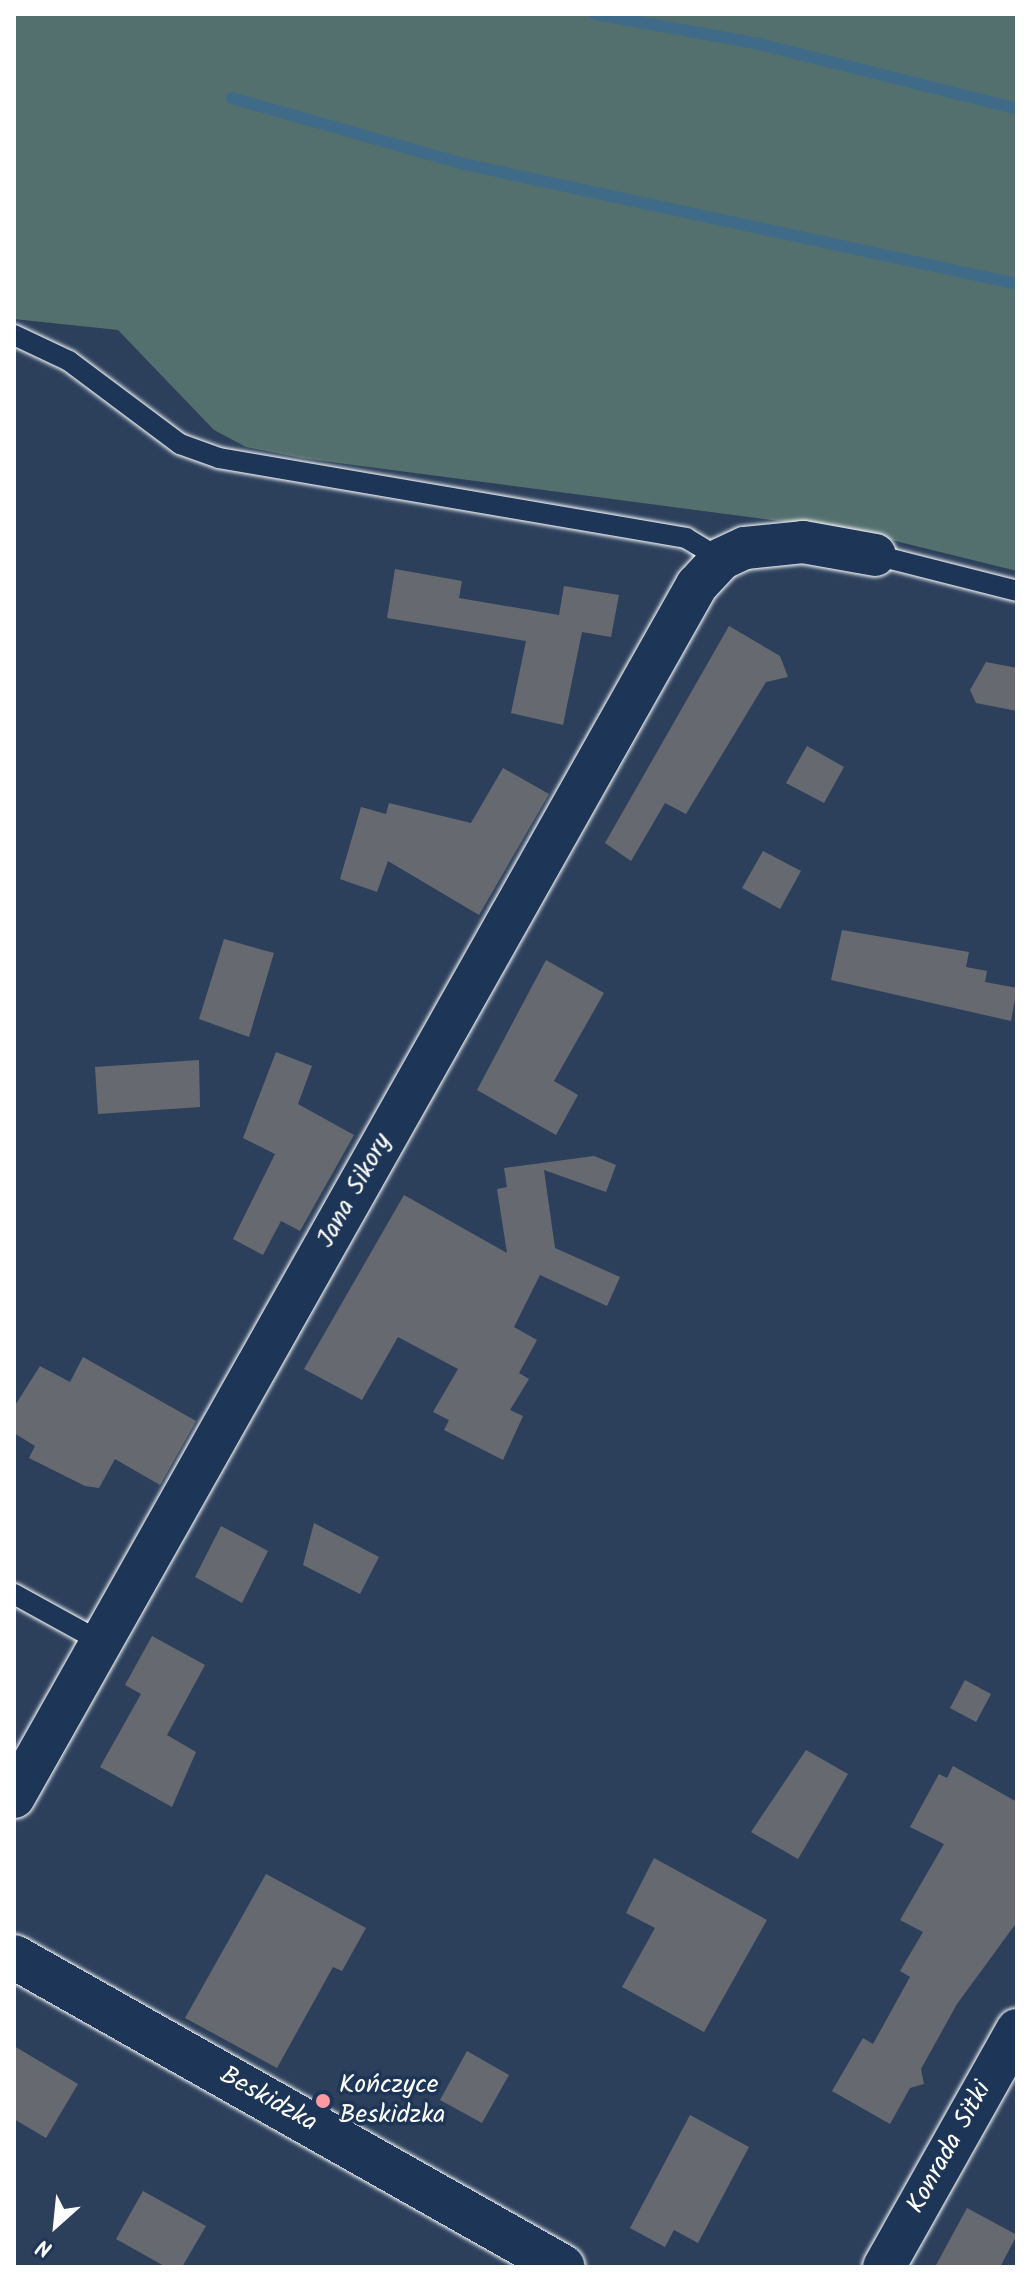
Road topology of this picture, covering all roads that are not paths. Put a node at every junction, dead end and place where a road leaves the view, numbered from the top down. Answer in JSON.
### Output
{"nodes":[{"id":1,"x":14,"y":335,"type":"edge"},
{"id":2,"x":875,"y":555,"type":"joint"},
{"id":3,"x":709,"y":572,"type":"junction"},
{"id":4,"x":1017,"y":591,"type":"edge"},
{"id":5,"x":14,"y":1594,"type":"edge"},
{"id":6,"x":101,"y":1642,"type":"junction"},
{"id":7,"x":14,"y":1797,"type":"edge"},
{"id":8,"x":14,"y":1957,"type":"edge"},
{"id":9,"x":1017,"y":2030,"type":"edge"},
{"id":10,"x":563,"y":2267,"type":"edge"},
{"id":11,"x":884,"y":2267,"type":"edge"}],
"edges":[{"from":1,"to":3,"type":"lane"},
{"from":2,"to":3,"type":"street"},
{"from":2,"to":4,"type":"lane"},
{"from":3,"to":6,"type":"street","name":"Jana Sikory"},
{"from":5,"to":6,"type":"lane"},
{"from":6,"to":7,"type":"street","name":"Jana Sikory"},
{"from":8,"to":10,"type":"street","name":"Beskidzka"},
{"from":9,"to":11,"type":"street","name":"Konrada Sitki"}]}
